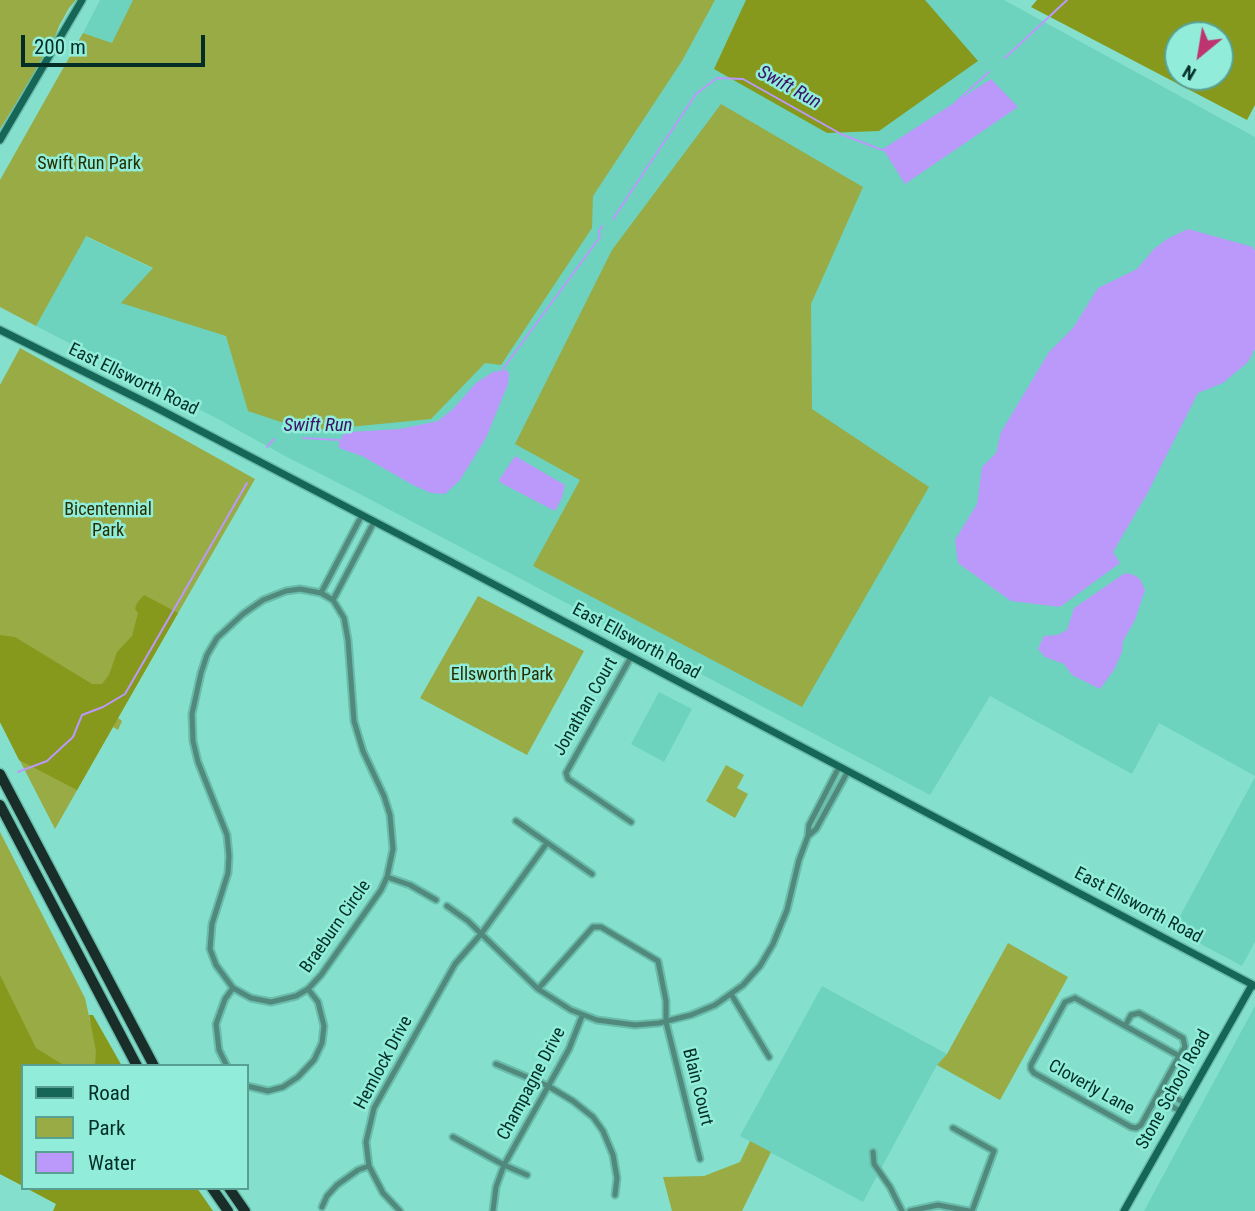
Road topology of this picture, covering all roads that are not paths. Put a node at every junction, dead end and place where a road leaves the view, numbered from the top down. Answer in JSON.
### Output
{"nodes":[{"id":1,"x":82,"y":0,"type":"edge"},
{"id":2,"x":0,"y":140,"type":"edge"},
{"id":3,"x":0,"y":330,"type":"edge"},
{"id":4,"x":362,"y":515,"type":"junction"},
{"id":5,"x":374,"y":522,"type":"junction"},
{"id":6,"x":321,"y":593,"type":"junction"},
{"id":7,"x":333,"y":600,"type":"junction"},
{"id":8,"x":631,"y":657,"type":"junction"},
{"id":9,"x":839,"y":766,"type":"junction"},
{"id":10,"x":848,"y":771,"type":"junction"},
{"id":11,"x":0,"y":774,"type":"edge"},
{"id":12,"x":0,"y":805,"type":"edge"},
{"id":13,"x":516,"y":821,"type":"dead end"},
{"id":14,"x":631,"y":822,"type":"dead end"},
{"id":15,"x":808,"y":836,"type":"junction"},
{"id":16,"x":547,"y":843,"type":"junction"},
{"id":17,"x":592,"y":874,"type":"dead end"},
{"id":18,"x":387,"y":877,"type":"junction"},
{"id":19,"x":436,"y":900,"type":"dead end"},
{"id":20,"x":447,"y":906,"type":"dead end"},
{"id":21,"x":481,"y":934,"type":"junction"},
{"id":22,"x":1254,"y":986,"type":"edge"},
{"id":23,"x":233,"y":988,"type":"junction"},
{"id":24,"x":308,"y":989,"type":"junction"},
{"id":25,"x":538,"y":989,"type":"junction"},
{"id":26,"x":731,"y":994,"type":"junction"},
{"id":27,"x":582,"y":1016,"type":"junction"},
{"id":28,"x":666,"y":1022,"type":"junction"},
{"id":29,"x":1125,"y":1026,"type":"junction"},
{"id":30,"x":1180,"y":1056,"type":"junction"},
{"id":31,"x":769,"y":1057,"type":"dead end"},
{"id":32,"x":136,"y":1064,"type":"edge"},
{"id":33,"x":153,"y":1064,"type":"edge"},
{"id":34,"x":226,"y":1064,"type":"edge"},
{"id":35,"x":496,"y":1064,"type":"dead end"},
{"id":36,"x":248,"y":1086,"type":"edge"},
{"id":37,"x":548,"y":1086,"type":"junction"},
{"id":38,"x":1161,"y":1090,"type":"junction"},
{"id":39,"x":1157,"y":1098,"type":"junction"},
{"id":40,"x":1185,"y":1103,"type":"junction"},
{"id":41,"x":1180,"y":1111,"type":"junction"},
{"id":42,"x":953,"y":1128,"type":"dead end"},
{"id":43,"x":453,"y":1137,"type":"dead end"},
{"id":44,"x":873,"y":1152,"type":"dead end"},
{"id":45,"x":700,"y":1159,"type":"dead end"},
{"id":46,"x":504,"y":1165,"type":"junction"},
{"id":47,"x":369,"y":1167,"type":"junction"},
{"id":48,"x":527,"y":1175,"type":"dead end"},
{"id":49,"x":213,"y":1190,"type":"edge"},
{"id":50,"x":230,"y":1190,"type":"edge"},
{"id":51,"x":615,"y":1195,"type":"dead end"},
{"id":52,"x":322,"y":1207,"type":"dead end"},
{"id":53,"x":228,"y":1211,"type":"edge"},
{"id":54,"x":246,"y":1211,"type":"edge"},
{"id":55,"x":400,"y":1211,"type":"edge"},
{"id":56,"x":493,"y":1211,"type":"edge"},
{"id":57,"x":902,"y":1211,"type":"edge"},
{"id":58,"x":910,"y":1211,"type":"edge"},
{"id":59,"x":970,"y":1211,"type":"edge"},
{"id":60,"x":1124,"y":1211,"type":"edge"}],
"edges":[{"from":1,"to":2,"type":"main road"},
{"from":3,"to":4,"type":"main road","name":"East Ellsworth Road"},
{"from":4,"to":5,"type":"main road","name":"East Ellsworth Road"},
{"from":4,"to":6,"type":"street"},
{"from":5,"to":7,"type":"street"},
{"from":5,"to":8,"type":"main road","name":"East Ellsworth Road"},
{"from":6,"to":7,"type":"street"},
{"from":6,"to":23,"type":"street"},
{"from":7,"to":18,"type":"street","name":"Braeburn Circle"},
{"from":8,"to":9,"type":"main road","name":"East Ellsworth Road"},
{"from":8,"to":14,"type":"street","name":"Jonathan Court"},
{"from":9,"to":10,"type":"main road","name":"East Ellsworth Road"},
{"from":9,"to":15,"type":"street"},
{"from":10,"to":15,"type":"street"},
{"from":10,"to":22,"type":"main road","name":"East Ellsworth Road"},
{"from":11,"to":33,"type":"highway"},
{"from":12,"to":32,"type":"highway"},
{"from":13,"to":16,"type":"street"},
{"from":15,"to":26,"type":"street"},
{"from":16,"to":17,"type":"street"},
{"from":16,"to":21,"type":"street","name":"Hemlock Drive"},
{"from":18,"to":19,"type":"street"},
{"from":18,"to":24,"type":"street","name":"Braeburn Circle"},
{"from":20,"to":21,"type":"street"},
{"from":21,"to":25,"type":"street"},
{"from":21,"to":47,"type":"street","name":"Hemlock Drive"},
{"from":22,"to":40,"type":"main road","name":"Stone School Road"},
{"from":23,"to":24,"type":"street","name":"Braeburn Circle"},
{"from":23,"to":34,"type":"street"},
{"from":24,"to":36,"type":"street","name":"Braeburn Circle"},
{"from":25,"to":27,"type":"street"},
{"from":25,"to":28,"type":"street","name":"Blain Court"},
{"from":26,"to":28,"type":"street"},
{"from":26,"to":31,"type":"street"},
{"from":27,"to":28,"type":"street"},
{"from":27,"to":37,"type":"street","name":"Champagne Drive"},
{"from":28,"to":45,"type":"street","name":"Blain Court"},
{"from":29,"to":30,"type":"street","name":"Cloverly Lane"},
{"from":29,"to":30,"type":"street"},
{"from":29,"to":39,"type":"street","name":"Cloverly Lane"},
{"from":30,"to":38,"type":"street","name":"Cloverly Lane"},
{"from":35,"to":37,"type":"street"},
{"from":37,"to":46,"type":"street","name":"Champagne Drive"},
{"from":37,"to":51,"type":"street"},
{"from":38,"to":39,"type":"street","name":"Cloverly Lane"},
{"from":38,"to":40,"type":"street","name":"Cloverly Lane"},
{"from":39,"to":41,"type":"street","name":"Cloverly Lane"},
{"from":40,"to":41,"type":"main road","name":"Stone School Road"},
{"from":41,"to":60,"type":"main road","name":"Stone School Road"},
{"from":42,"to":59,"type":"street"},
{"from":43,"to":46,"type":"street"},
{"from":44,"to":57,"type":"street"},
{"from":46,"to":48,"type":"street","name":"Champagne Drive"},
{"from":46,"to":56,"type":"street","name":"Champagne Drive"},
{"from":47,"to":52,"type":"street"},
{"from":47,"to":55,"type":"street","name":"Hemlock Drive"},
{"from":49,"to":53,"type":"highway"},
{"from":50,"to":54,"type":"highway"},
{"from":58,"to":59,"type":"street"}]}
